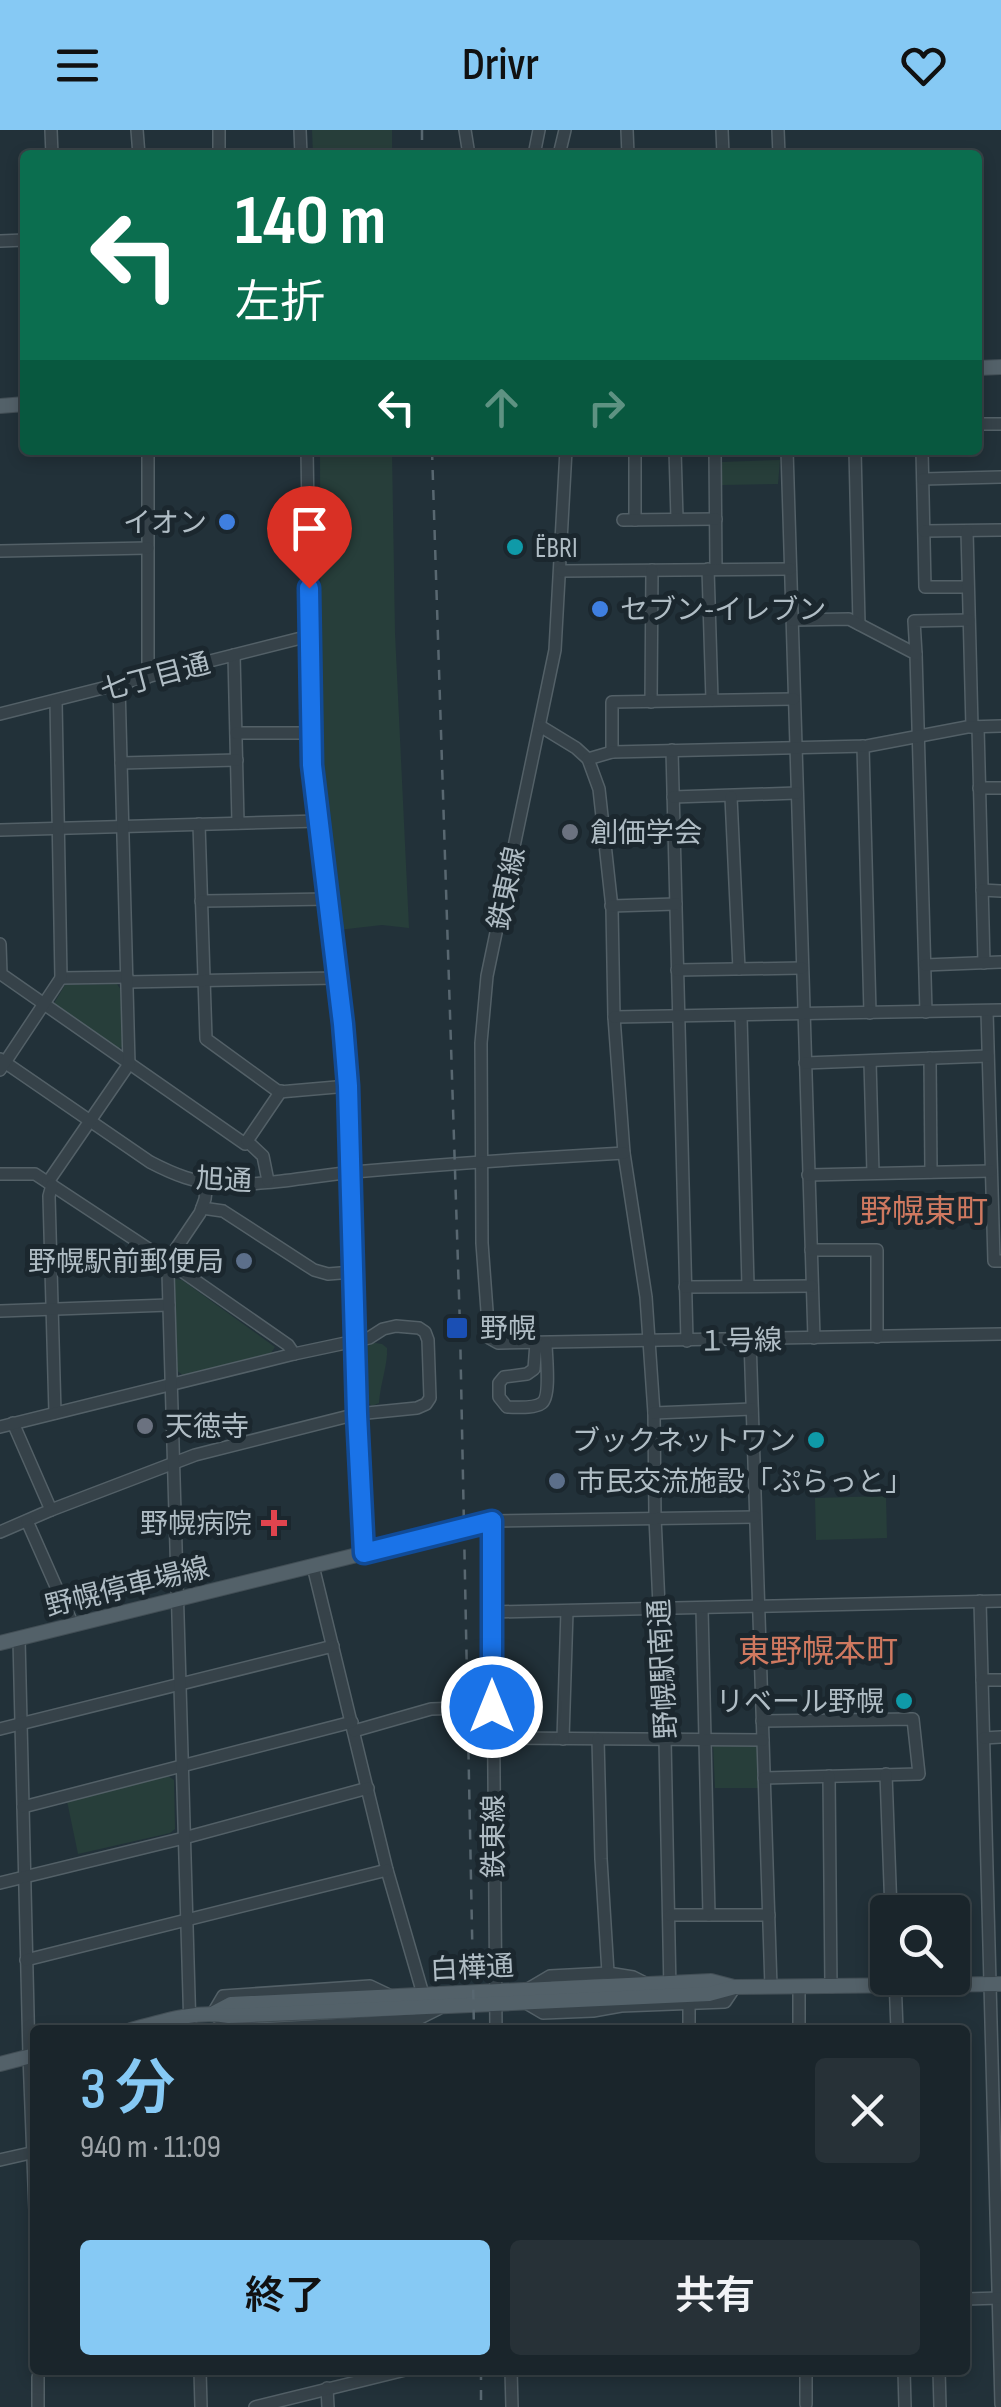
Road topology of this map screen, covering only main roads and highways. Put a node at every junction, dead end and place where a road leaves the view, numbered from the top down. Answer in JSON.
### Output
{"nodes":[{"id":1,"x":357,"y":1414,"type":"road end"},
{"id":2,"x":0,"y":1643,"type":"edge"},
{"id":3,"x":970,"y":1983,"type":"edge"},
{"id":4,"x":870,"y":1984,"type":"edge"},
{"id":5,"x":996,"y":1984,"type":"edge"},
{"id":6,"x":670,"y":1989,"type":"junction"},
{"id":7,"x":527,"y":1996,"type":"junction"},
{"id":8,"x":494,"y":1998,"type":"junction"},
{"id":9,"x":213,"y":2013,"type":"junction"},
{"id":10,"x":190,"y":2022,"type":"edge"},
{"id":11,"x":30,"y":2056,"type":"edge"},
{"id":12,"x":0,"y":2064,"type":"edge"}],
"edges":[{"from":1,"to":2,"type":"main road","name":"野幌停車場線"},
{"from":3,"to":5,"type":"main road","name":"白樺通"},
{"from":4,"to":6,"type":"main road","name":"白樺通"},
{"from":6,"to":7,"type":"main road","name":"白樺通"},
{"from":6,"to":7,"type":"main road","name":"白樺通"},
{"from":7,"to":8,"type":"main road","name":"白樺通"},
{"from":8,"to":9,"type":"main road","name":"白樺通"},
{"from":8,"to":9,"type":"main road","name":"白樺通"},
{"from":9,"to":10,"type":"main road","name":"白樺通"},
{"from":11,"to":12,"type":"main road"}]}
